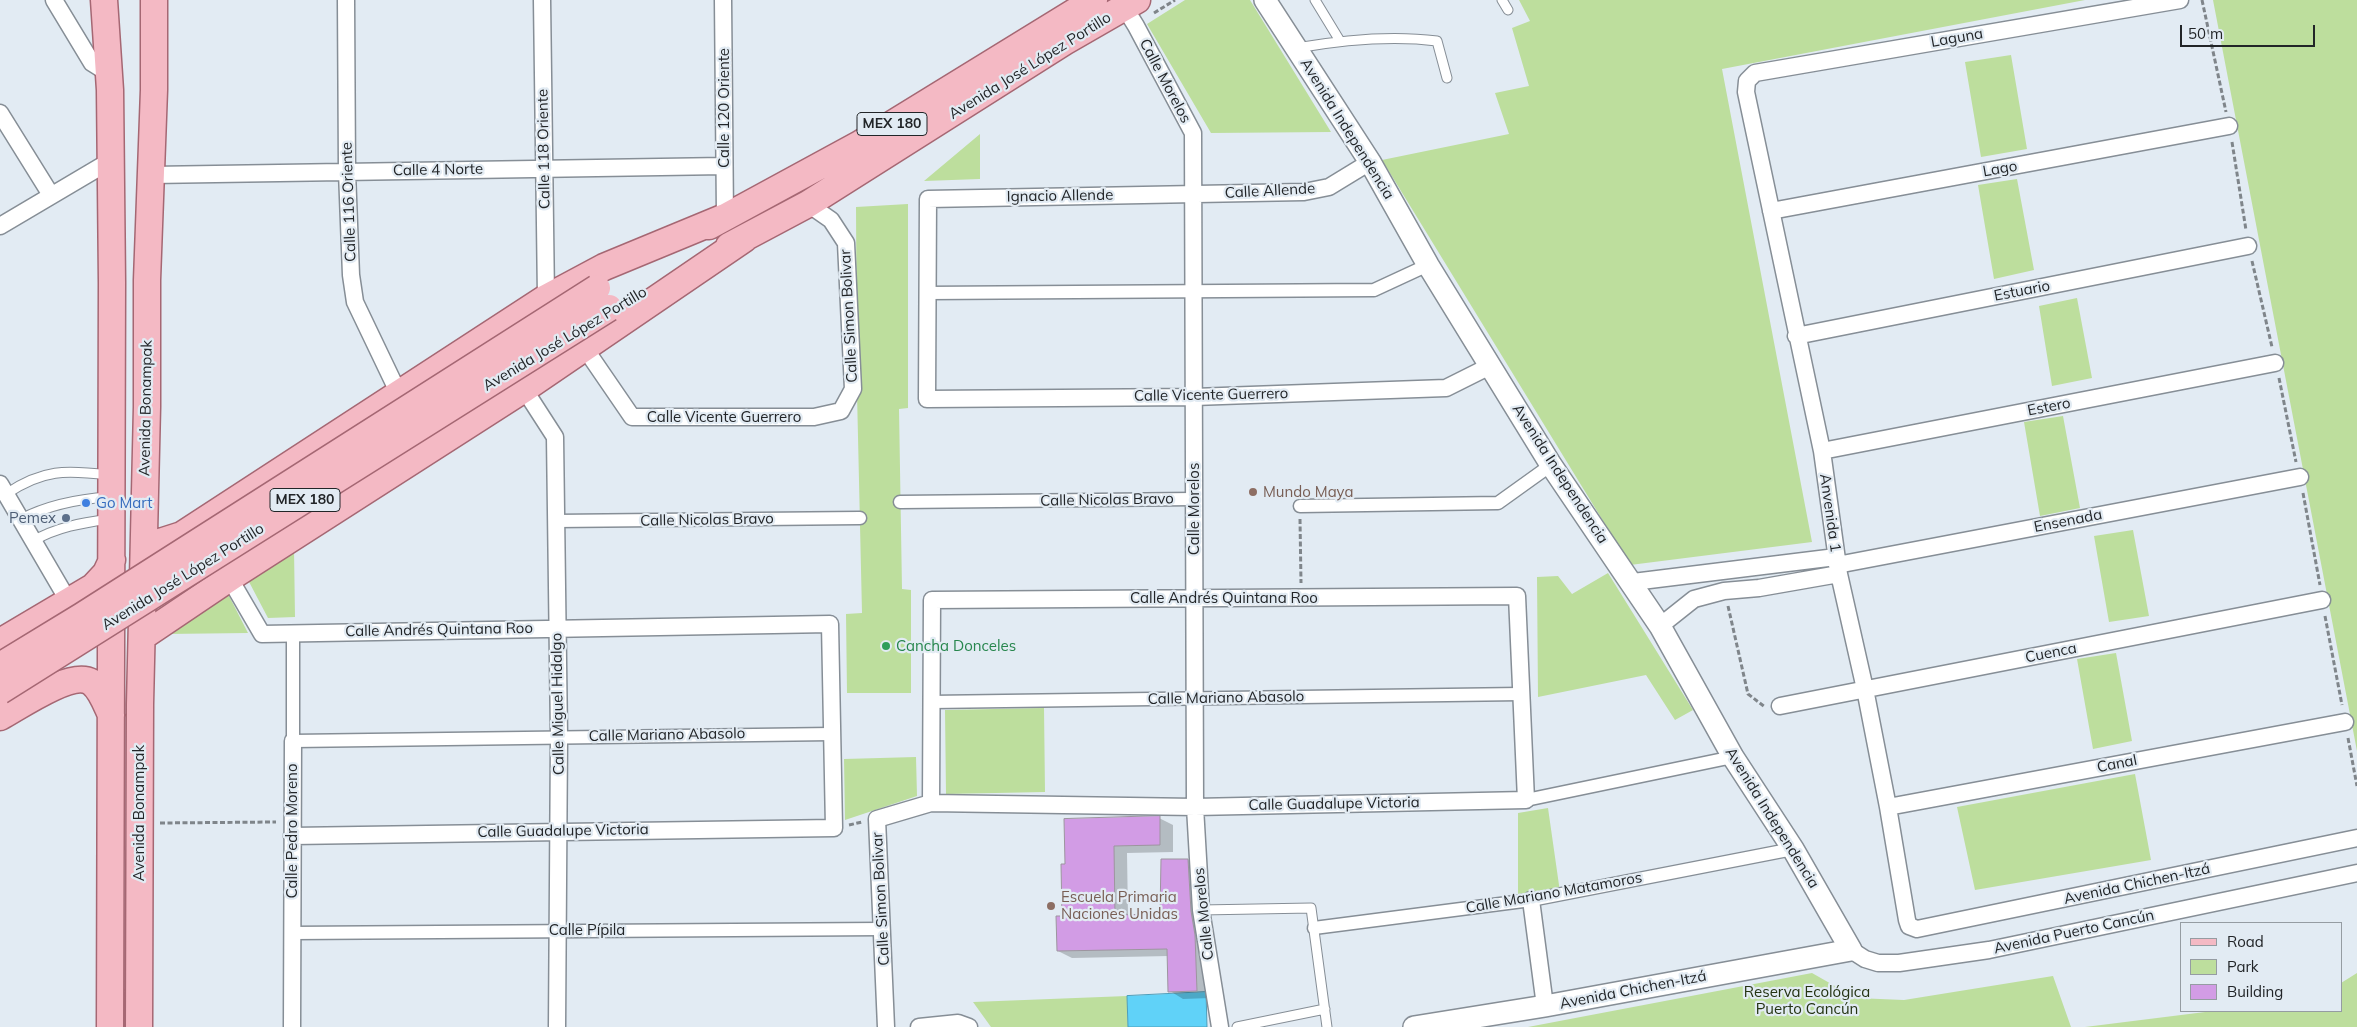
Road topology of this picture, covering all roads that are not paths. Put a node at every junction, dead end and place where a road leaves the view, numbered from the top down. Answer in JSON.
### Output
{"nodes":[{"id":1,"x":54,"y":0,"type":"edge"},
{"id":2,"x":104,"y":0,"type":"edge"},
{"id":3,"x":154,"y":0,"type":"edge"},
{"id":4,"x":346,"y":0,"type":"edge"},
{"id":5,"x":542,"y":0,"type":"edge"},
{"id":6,"x":723,"y":0,"type":"edge"},
{"id":7,"x":1094,"y":0,"type":"edge"},
{"id":8,"x":1265,"y":0,"type":"edge"},
{"id":9,"x":1315,"y":0,"type":"edge"},
{"id":10,"x":1502,"y":0,"type":"edge"},
{"id":11,"x":2180,"y":0,"type":"edge"},
{"id":12,"x":1127,"y":2,"type":"edge"},
{"id":13,"x":1508,"y":10,"type":"dead end"},
{"id":14,"x":1340,"y":40,"type":"junction"},
{"id":15,"x":1295,"y":48,"type":"junction"},
{"id":16,"x":108,"y":73,"type":"junction"},
{"id":17,"x":1447,"y":78,"type":"dead end"},
{"id":18,"x":1746,"y":92,"type":"joint"},
{"id":19,"x":0,"y":113,"type":"edge"},
{"id":20,"x":2229,"y":126,"type":"road end"},
{"id":21,"x":110,"y":161,"type":"junction"},
{"id":22,"x":1370,"y":162,"type":"junction"},
{"id":23,"x":724,"y":166,"type":"junction"},
{"id":24,"x":544,"y":169,"type":"junction"},
{"id":25,"x":347,"y":172,"type":"junction"},
{"id":26,"x":152,"y":175,"type":"junction"},
{"id":27,"x":1193,"y":193,"type":"junction"},
{"id":28,"x":51,"y":195,"type":"junction"},
{"id":29,"x":808,"y":204,"type":"junction"},
{"id":30,"x":1771,"y":211,"type":"junction"},
{"id":31,"x":724,"y":217,"type":"junction"},
{"id":32,"x":0,"y":226,"type":"edge"},
{"id":33,"x":744,"y":239,"type":"junction"},
{"id":34,"x":2248,"y":246,"type":"road end"},
{"id":35,"x":1428,"y":265,"type":"junction"},
{"id":36,"x":148,"y":280,"type":"junction"},
{"id":37,"x":112,"y":283,"type":"junction"},
{"id":38,"x":1193,"y":290,"type":"junction"},
{"id":39,"x":927,"y":293,"type":"junction"},
{"id":40,"x":546,"y":298,"type":"junction"},
{"id":41,"x":603,"y":298,"type":"junction"},
{"id":42,"x":1796,"y":336,"type":"junction"},
{"id":43,"x":584,"y":347,"type":"junction"},
{"id":44,"x":2275,"y":362,"type":"road end"},
{"id":45,"x":1490,"y":366,"type":"junction"},
{"id":46,"x":524,"y":389,"type":"junction"},
{"id":47,"x":399,"y":394,"type":"junction"},
{"id":48,"x":1194,"y":397,"type":"junction"},
{"id":49,"x":841,"y":411,"type":"joint"},
{"id":50,"x":1822,"y":451,"type":"junction"},
{"id":51,"x":1552,"y":464,"type":"junction"},
{"id":52,"x":2300,"y":477,"type":"road end"},
{"id":53,"x":3,"y":489,"type":"edge"},
{"id":54,"x":111,"y":497,"type":"junction"},
{"id":55,"x":1194,"y":499,"type":"junction"},
{"id":56,"x":900,"y":502,"type":"dead end"},
{"id":57,"x":1300,"y":506,"type":"road end"},
{"id":58,"x":860,"y":518,"type":"dead end"},
{"id":59,"x":21,"y":519,"type":"junction"},
{"id":60,"x":206,"y":520,"type":"junction"},
{"id":61,"x":555,"y":521,"type":"junction"},
{"id":62,"x":33,"y":541,"type":"junction"},
{"id":63,"x":144,"y":541,"type":"junction"},
{"id":64,"x":112,"y":560,"type":"junction"},
{"id":65,"x":1837,"y":565,"type":"junction"},
{"id":66,"x":232,"y":577,"type":"junction"},
{"id":67,"x":1633,"y":582,"type":"junction"},
{"id":68,"x":1194,"y":598,"type":"junction"},
{"id":69,"x":2322,"y":600,"type":"road end"},
{"id":70,"x":69,"y":602,"type":"junction"},
{"id":71,"x":1660,"y":626,"type":"junction"},
{"id":72,"x":557,"y":628,"type":"junction"},
{"id":73,"x":293,"y":634,"type":"junction"},
{"id":74,"x":9,"y":637,"type":"edge"},
{"id":75,"x":142,"y":637,"type":"junction"},
{"id":76,"x":0,"y":666,"type":"edge"},
{"id":77,"x":51,"y":688,"type":"junction"},
{"id":78,"x":1865,"y":689,"type":"junction"},
{"id":79,"x":0,"y":691,"type":"edge"},
{"id":80,"x":1521,"y":694,"type":"junction"},
{"id":81,"x":1195,"y":699,"type":"junction"},
{"id":82,"x":932,"y":702,"type":"junction"},
{"id":83,"x":1780,"y":706,"type":"road end"},
{"id":84,"x":112,"y":716,"type":"junction"},
{"id":85,"x":0,"y":718,"type":"edge"},
{"id":86,"x":2345,"y":722,"type":"road end"},
{"id":87,"x":832,"y":734,"type":"junction"},
{"id":88,"x":559,"y":736,"type":"junction"},
{"id":89,"x":293,"y":741,"type":"junction"},
{"id":90,"x":1734,"y":757,"type":"junction"},
{"id":91,"x":1526,"y":800,"type":"junction"},
{"id":92,"x":931,"y":803,"type":"junction"},
{"id":93,"x":1195,"y":807,"type":"junction"},
{"id":94,"x":1888,"y":807,"type":"junction"},
{"id":95,"x":292,"y":828,"type":"junction"},
{"id":96,"x":559,"y":831,"type":"junction"},
{"id":97,"x":2357,"y":838,"type":"edge"},
{"id":98,"x":1792,"y":849,"type":"junction"},
{"id":99,"x":2357,"y":873,"type":"edge"},
{"id":100,"x":1531,"y":900,"type":"junction"},
{"id":101,"x":1201,"y":910,"type":"junction"},
{"id":102,"x":1314,"y":928,"type":"junction"},
{"id":103,"x":882,"y":929,"type":"junction"},
{"id":104,"x":1917,"y":929,"type":"joint"},
{"id":105,"x":558,"y":930,"type":"junction"},
{"id":106,"x":292,"y":933,"type":"junction"},
{"id":107,"x":1851,"y":950,"type":"junction"},
{"id":108,"x":1545,"y":1006,"type":"junction"},
{"id":109,"x":1325,"y":1009,"type":"junction"},
{"id":110,"x":110,"y":1027,"type":"edge"},
{"id":111,"x":139,"y":1027,"type":"edge"},
{"id":112,"x":292,"y":1027,"type":"edge"},
{"id":113,"x":557,"y":1027,"type":"edge"},
{"id":114,"x":886,"y":1027,"type":"edge"},
{"id":115,"x":919,"y":1027,"type":"edge"},
{"id":116,"x":969,"y":1027,"type":"edge"},
{"id":117,"x":1220,"y":1027,"type":"edge"},
{"id":118,"x":1237,"y":1027,"type":"edge"},
{"id":119,"x":1327,"y":1027,"type":"edge"},
{"id":120,"x":1414,"y":1027,"type":"edge"}],
"edges":[{"from":1,"to":16,"type":"street"},
{"from":2,"to":16,"type":"main road","name":"Avenida Bonampak"},
{"from":3,"to":26,"type":"main road","name":"Avenida Bonampak"},
{"from":4,"to":25,"type":"street","name":"Calle 116 Oriente"},
{"from":5,"to":24,"type":"street","name":"Calle 118 Oriente"},
{"from":6,"to":23,"type":"street","name":"Calle 120 Oriente"},
{"from":7,"to":31,"type":"main road","name":"Avenida José López Portillo","number":"MEX 180"},
{"from":8,"to":15,"type":"street","name":"Avenida Independencia"},
{"from":9,"to":14,"type":"lane"},
{"from":10,"to":13,"type":"lane"},
{"from":11,"to":18,"type":"street","name":"Laguna"},
{"from":12,"to":27,"type":"street","name":"Calle Morelos"},
{"from":12,"to":29,"type":"main road","name":"Avenida José López Portillo","number":"MEX 180"},
{"from":14,"to":15,"type":"lane"},
{"from":14,"to":17,"type":"lane"},
{"from":15,"to":22,"type":"street","name":"Avenida Independencia"},
{"from":16,"to":21,"type":"main road","name":"Avenida Bonampak"},
{"from":18,"to":30,"type":"street","name":"Anvenida 1"},
{"from":19,"to":28,"type":"street"},
{"from":20,"to":30,"type":"street","name":"Lago"},
{"from":21,"to":28,"type":"street"},
{"from":21,"to":37,"type":"main road","name":"Avenida Bonampak"},
{"from":22,"to":27,"type":"street","name":"Calle Allende"},
{"from":22,"to":35,"type":"street","name":"Avenida Independencia"},
{"from":23,"to":24,"type":"street","name":"Calle 4 Norte"},
{"from":23,"to":31,"type":"street","name":"Calle 120 Oriente"},
{"from":24,"to":25,"type":"street","name":"Calle 4 Norte"},
{"from":24,"to":40,"type":"street","name":"Calle 118 Oriente"},
{"from":25,"to":26,"type":"street","name":"Calle 4 Norte"},
{"from":25,"to":47,"type":"street","name":"Calle 116 Oriente"},
{"from":26,"to":36,"type":"main road","name":"Avenida Bonampak"},
{"from":27,"to":38,"type":"street","name":"Calle Morelos"},
{"from":27,"to":39,"type":"street","name":"Ignacio Allende"},
{"from":28,"to":32,"type":"street"},
{"from":29,"to":33,"type":"main road","name":"Avenida José López Portillo","number":"MEX 180"},
{"from":29,"to":49,"type":"street","name":"Calle Simon Bolivar"},
{"from":30,"to":42,"type":"street","name":"Anvenida 1"},
{"from":31,"to":40,"type":"main road"},
{"from":31,"to":41,"type":"main road","name":"Avenida José López Portillo","number":"MEX 180"},
{"from":33,"to":41,"type":"main road","name":"Avenida José López Portillo","number":"MEX 180"},
{"from":33,"to":43,"type":"main road"},
{"from":34,"to":42,"type":"street","name":"Estuario"},
{"from":35,"to":38,"type":"street"},
{"from":35,"to":45,"type":"street","name":"Avenida Independencia"},
{"from":36,"to":37,"type":"main road"},
{"from":36,"to":63,"type":"main road","name":"Avenida Bonampak"},
{"from":37,"to":54,"type":"main road","name":"Avenida Bonampak"},
{"from":38,"to":39,"type":"street"},
{"from":38,"to":48,"type":"street","name":"Calle Morelos"},
{"from":39,"to":48,"type":"street","name":"Calle Vicente Guerrero"},
{"from":40,"to":47,"type":"main road"},
{"from":41,"to":76,"type":"main road","name":"Avenida José López Portillo","number":"MEX 180","bridge":true},
{"from":41,"to":79,"type":"main road","name":"Avenida José López Portillo","number":"MEX 180","bridge":true},
{"from":42,"to":50,"type":"street","name":"Anvenida 1"},
{"from":43,"to":46,"type":"main road"},
{"from":43,"to":49,"type":"street","name":"Calle Vicente Guerrero"},
{"from":44,"to":50,"type":"street","name":"Estero"},
{"from":45,"to":48,"type":"street","name":"Calle Vicente Guerrero"},
{"from":45,"to":51,"type":"street","name":"Avenida Independencia"},
{"from":46,"to":61,"type":"street","name":"Calle Miguel Hidalgo"},
{"from":46,"to":66,"type":"main road"},
{"from":47,"to":60,"type":"main road"},
{"from":48,"to":55,"type":"street","name":"Calle Morelos"},
{"from":50,"to":65,"type":"street","name":"Anvenida 1"},
{"from":51,"to":57,"type":"street"},
{"from":51,"to":67,"type":"street","name":"Avenida Independencia"},
{"from":52,"to":65,"type":"street","name":"Ensenada"},
{"from":53,"to":54,"type":"lane"},
{"from":53,"to":59,"type":"street"},
{"from":54,"to":59,"type":"lane"},
{"from":54,"to":62,"type":"lane"},
{"from":54,"to":64,"type":"main road","name":"Avenida Bonampak"},
{"from":55,"to":56,"type":"street","name":"Calle Nicolas Bravo"},
{"from":55,"to":68,"type":"street","name":"Calle Morelos"},
{"from":58,"to":61,"type":"street","name":"Calle Nicolas Bravo"},
{"from":59,"to":62,"type":"street"},
{"from":60,"to":63,"type":"main road"},
{"from":60,"to":66,"type":"main road"},
{"from":61,"to":72,"type":"street","name":"Calle Miguel Hidalgo"},
{"from":62,"to":70,"type":"street"},
{"from":63,"to":75,"type":"main road","name":"Avenida Bonampak"},
{"from":64,"to":70,"type":"main road"},
{"from":64,"to":84,"type":"main road","name":"Avenida Bonampak"},
{"from":65,"to":67,"type":"street","name":"Ensenada"},
{"from":65,"to":71,"type":"street","name":"Ensenada"},
{"from":65,"to":78,"type":"street","name":"Anvenida 1"},
{"from":66,"to":73,"type":"street","name":"Calle Andrés Quintana Roo"},
{"from":66,"to":75,"type":"main road"},
{"from":67,"to":71,"type":"street","name":"Avenida Independencia"},
{"from":68,"to":80,"type":"street","name":"Calle Andrés Quintana Roo"},
{"from":68,"to":81,"type":"street","name":"Calle Morelos"},
{"from":68,"to":82,"type":"street","name":"Calle Andrés Quintana Roo"},
{"from":69,"to":78,"type":"street","name":"Cuenca"},
{"from":70,"to":74,"type":"main road"},
{"from":71,"to":90,"type":"street","name":"Avenida Independencia"},
{"from":72,"to":73,"type":"street","name":"Calle Andrés Quintana Roo"},
{"from":72,"to":87,"type":"street","name":"Calle Andrés Quintana Roo"},
{"from":72,"to":88,"type":"street","name":"Calle Miguel Hidalgo"},
{"from":73,"to":89,"type":"street","name":"Calle Pedro Moreno"},
{"from":74,"to":77,"type":"main road"},
{"from":75,"to":111,"type":"main road","name":"Avenida Bonampak"},
{"from":77,"to":84,"type":"main road"},
{"from":77,"to":85,"type":"main road"},
{"from":78,"to":83,"type":"street","name":"Cuenca"},
{"from":78,"to":94,"type":"street","name":"Anvenida 1"},
{"from":80,"to":81,"type":"street","name":"Calle Mariano Abasolo"},
{"from":80,"to":91,"type":"street"},
{"from":81,"to":82,"type":"street","name":"Calle Mariano Abasolo"},
{"from":81,"to":93,"type":"street","name":"Calle Morelos"},
{"from":82,"to":92,"type":"street"},
{"from":84,"to":110,"type":"main road","name":"Avenida Bonampak"},
{"from":86,"to":94,"type":"street","name":"Canal"},
{"from":87,"to":88,"type":"street","name":"Calle Mariano Abasolo"},
{"from":87,"to":96,"type":"street","name":"Calle Guadalupe Victoria"},
{"from":88,"to":89,"type":"street","name":"Calle Mariano Abasolo"},
{"from":88,"to":96,"type":"street","name":"Calle Miguel Hidalgo"},
{"from":89,"to":95,"type":"street","name":"Calle Pedro Moreno"},
{"from":90,"to":91,"type":"street","name":"Calle Guadalupe Victoria"},
{"from":90,"to":98,"type":"street","name":"Avenida Independencia"},
{"from":91,"to":93,"type":"street","name":"Calle Guadalupe Victoria"},
{"from":92,"to":93,"type":"street","name":"Calle Guadalupe Victoria"},
{"from":92,"to":103,"type":"street","name":"Calle Simon Bolivar"},
{"from":93,"to":101,"type":"street","name":"Calle Morelos"},
{"from":94,"to":104,"type":"street","name":"Anvenida 1"},
{"from":95,"to":96,"type":"street","name":"Calle Guadalupe Victoria"},
{"from":95,"to":106,"type":"street","name":"Calle Pedro Moreno"},
{"from":96,"to":105,"type":"street","name":"Calle Miguel Hidalgo"},
{"from":97,"to":104,"type":"street","name":"Avenida Chichen-Itzá"},
{"from":98,"to":100,"type":"street","name":"Calle Mariano Matamoros"},
{"from":98,"to":107,"type":"street","name":"Avenida Independencia"},
{"from":99,"to":107,"type":"street","name":"Avenida Puerto Cancún"},
{"from":100,"to":102,"type":"street","name":"Calle Mariano Matamoros"},
{"from":100,"to":108,"type":"street"},
{"from":101,"to":102,"type":"lane"},
{"from":101,"to":117,"type":"street","name":"Calle Morelos"},
{"from":102,"to":109,"type":"lane"},
{"from":103,"to":105,"type":"street","name":"Calle Pípila"},
{"from":103,"to":114,"type":"street","name":"Calle Simon Bolivar"},
{"from":105,"to":106,"type":"street","name":"Calle Pípila"},
{"from":105,"to":113,"type":"street","name":"Calle Miguel Hidalgo"},
{"from":106,"to":112,"type":"street","name":"Calle Pedro Moreno"},
{"from":107,"to":108,"type":"street","name":"Avenida Chichen-Itzá"},
{"from":108,"to":120,"type":"street","name":"Avenida Chichen-Itzá"},
{"from":109,"to":118,"type":"lane"},
{"from":109,"to":119,"type":"lane"},
{"from":115,"to":116,"type":"street"}]}
